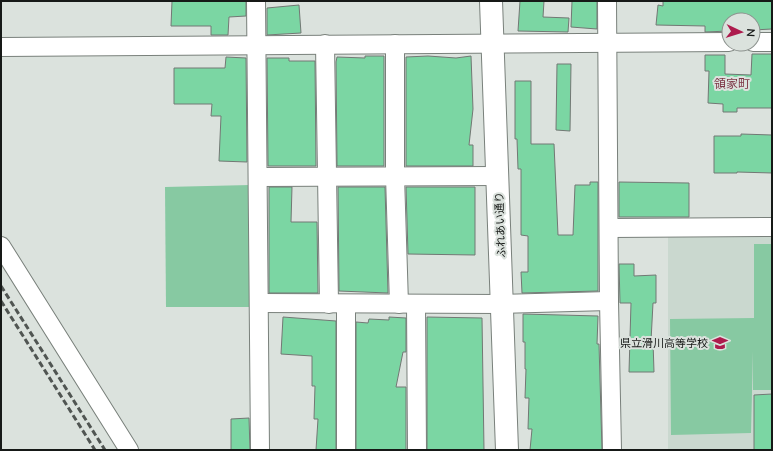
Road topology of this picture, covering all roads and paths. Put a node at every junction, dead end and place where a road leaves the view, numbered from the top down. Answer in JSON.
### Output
{"nodes":[{"id":1,"x":256,"y":1,"type":"edge"},
{"id":2,"x":492,"y":1,"type":"edge"},
{"id":3,"x":607,"y":1,"type":"edge"},
{"id":4,"x":721,"y":42,"type":"edge"},
{"id":5,"x":761,"y":42,"type":"edge"},
{"id":6,"x":772,"y":42,"type":"edge"},
{"id":7,"x":257,"y":44,"type":"junction"},
{"id":8,"x":325,"y":44,"type":"junction"},
{"id":9,"x":395,"y":44,"type":"junction"},
{"id":10,"x":607,"y":44,"type":"junction"},
{"id":11,"x":493,"y":45,"type":"junction"},
{"id":12,"x":1,"y":47,"type":"edge"},
{"id":13,"x":395,"y":176,"type":"junction"},
{"id":14,"x":498,"y":176,"type":"junction"},
{"id":15,"x":258,"y":177,"type":"junction"},
{"id":16,"x":327,"y":177,"type":"junction"},
{"id":17,"x":610,"y":228,"type":"junction"},
{"id":18,"x":772,"y":228,"type":"edge"},
{"id":19,"x":1,"y":246,"type":"edge"},
{"id":20,"x":609,"y":301,"type":"junction"},
{"id":21,"x":259,"y":303,"type":"junction"},
{"id":22,"x":337,"y":304,"type":"junction"},
{"id":23,"x":407,"y":304,"type":"junction"},
{"id":24,"x":502,"y":304,"type":"junction"},
{"id":25,"x":129,"y":450,"type":"edge"},
{"id":26,"x":260,"y":450,"type":"edge"},
{"id":27,"x":346,"y":450,"type":"edge"},
{"id":28,"x":417,"y":450,"type":"edge"},
{"id":29,"x":507,"y":450,"type":"edge"},
{"id":30,"x":612,"y":450,"type":"edge"}],
"edges":[{"from":1,"to":7,"type":"street"},
{"from":2,"to":11,"type":"street","name":"ふれあい通り"},
{"from":3,"to":10,"type":"street"},
{"from":4,"to":10,"type":"street"},
{"from":5,"to":6,"type":"street"},
{"from":7,"to":8,"type":"street"},
{"from":7,"to":12,"type":"street"},
{"from":7,"to":15,"type":"street"},
{"from":8,"to":9,"type":"street"},
{"from":8,"to":16,"type":"street"},
{"from":9,"to":11,"type":"street"},
{"from":9,"to":13,"type":"street"},
{"from":10,"to":11,"type":"street"},
{"from":10,"to":17,"type":"street"},
{"from":11,"to":14,"type":"street","name":"ふれあい通り"},
{"from":13,"to":14,"type":"street"},
{"from":13,"to":16,"type":"street"},
{"from":13,"to":23,"type":"street"},
{"from":14,"to":24,"type":"street","name":"ふれあい通り"},
{"from":15,"to":16,"type":"street"},
{"from":15,"to":21,"type":"street"},
{"from":16,"to":22,"type":"street"},
{"from":17,"to":18,"type":"street"},
{"from":17,"to":20,"type":"street"},
{"from":19,"to":25,"type":"street"},
{"from":20,"to":24,"type":"street"},
{"from":20,"to":30,"type":"street"},
{"from":21,"to":22,"type":"street"},
{"from":21,"to":26,"type":"street"},
{"from":22,"to":23,"type":"street"},
{"from":22,"to":27,"type":"street"},
{"from":23,"to":24,"type":"street"},
{"from":23,"to":28,"type":"street"},
{"from":24,"to":29,"type":"street","name":"ふれあい通り"}]}
